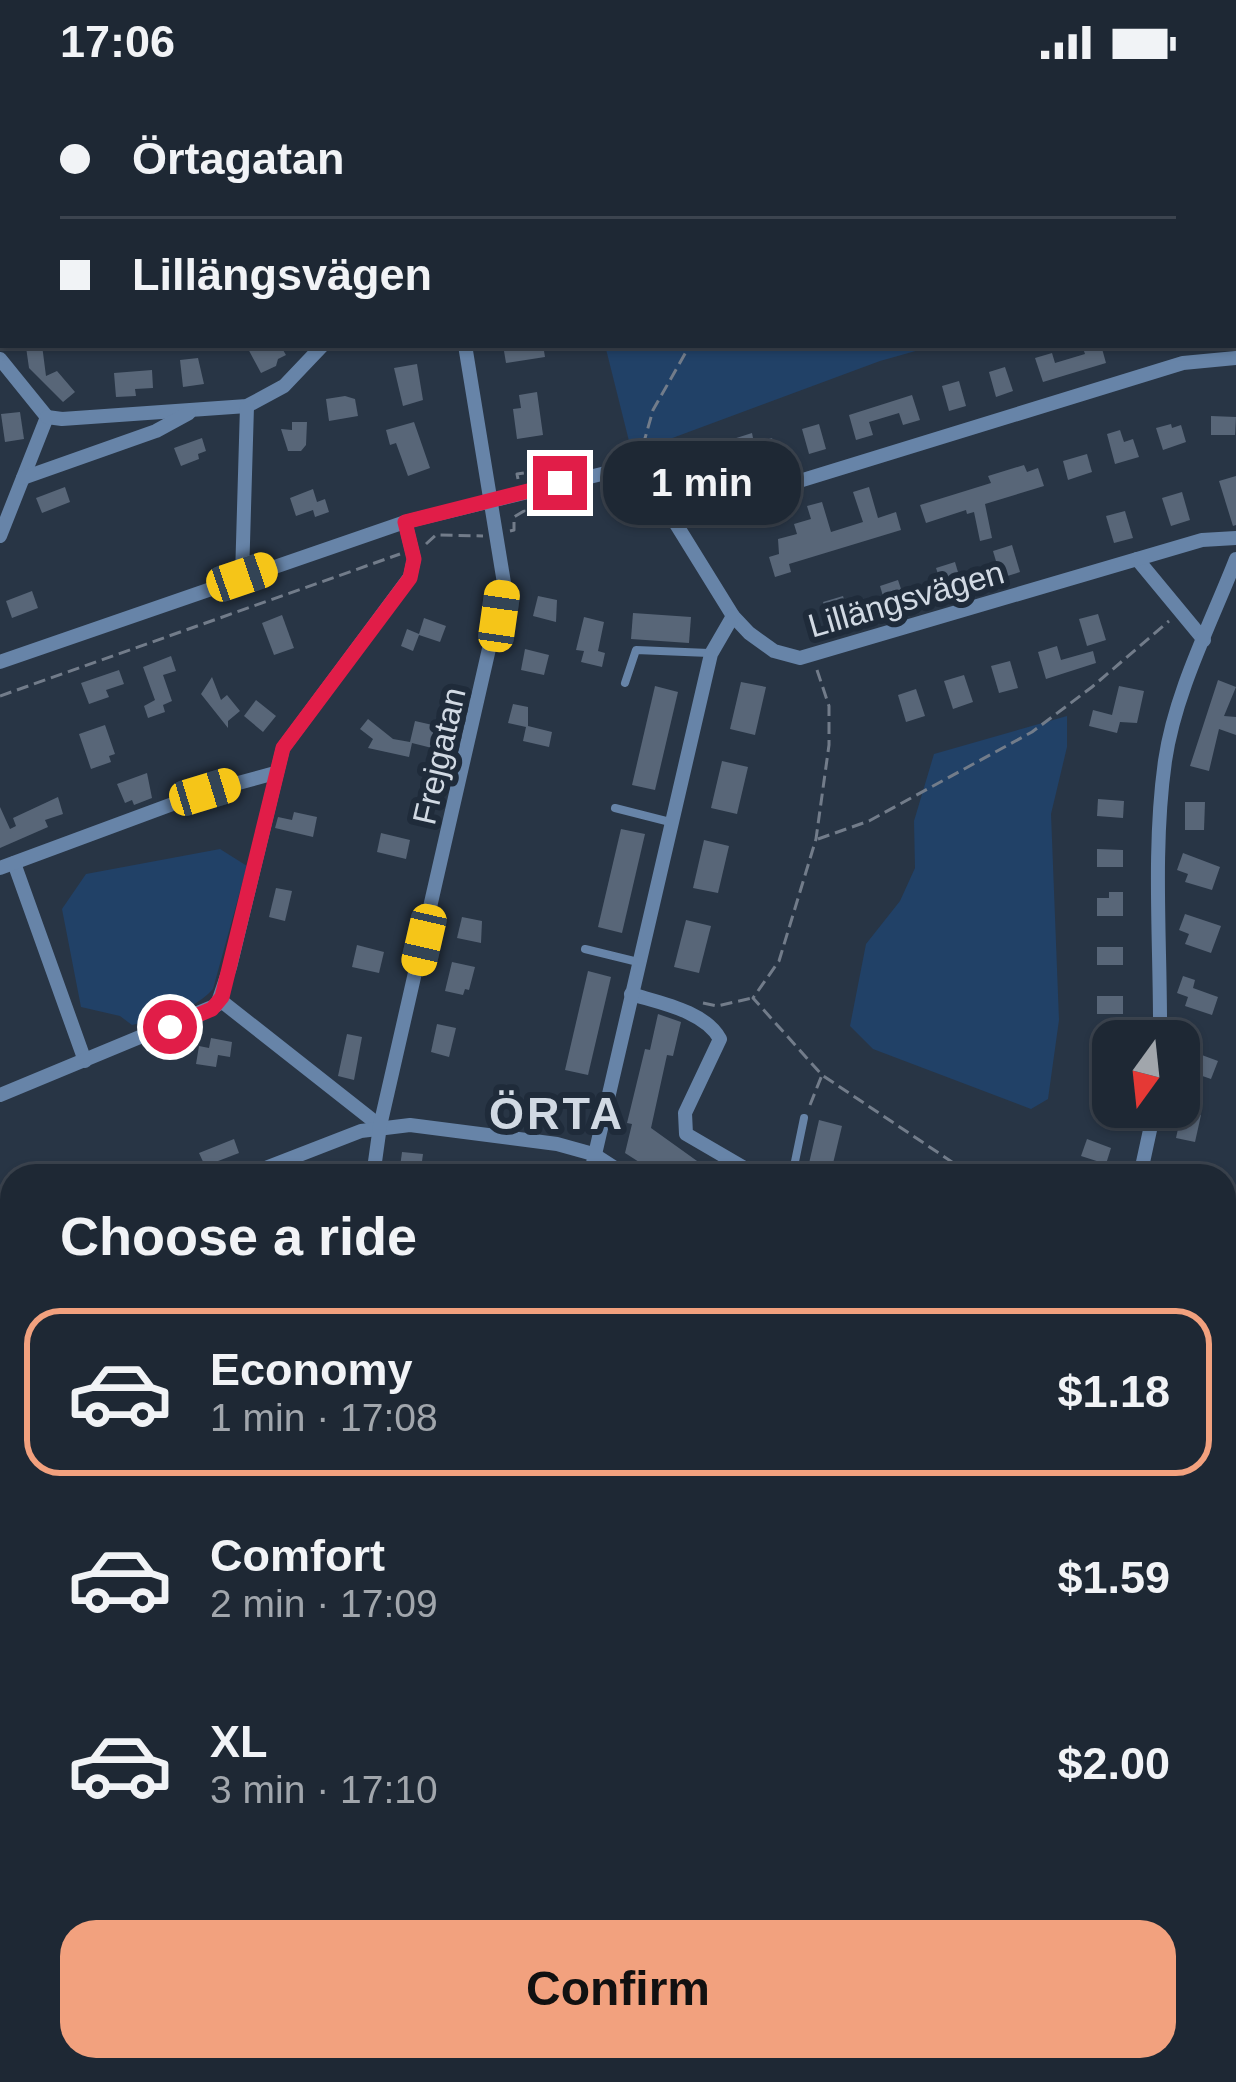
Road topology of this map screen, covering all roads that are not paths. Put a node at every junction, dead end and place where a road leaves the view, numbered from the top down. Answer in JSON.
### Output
{"nodes":[{"id":1,"x":320,"y":348,"type":"edge"},
{"id":2,"x":466,"y":348,"type":"edge"},
{"id":3,"x":1236,"y":358,"type":"edge"},
{"id":4,"x":0,"y":359,"type":"edge"},
{"id":5,"x":247,"y":406,"type":"junction"},
{"id":6,"x":194,"y":411,"type":"junction"},
{"id":7,"x":47,"y":417,"type":"junction"},
{"id":8,"x":22,"y":478,"type":"junction"},
{"id":9,"x":491,"y":501,"type":"junction"},
{"id":10,"x":676,"y":519,"type":"junction"},
{"id":11,"x":405,"y":522,"type":"junction"},
{"id":12,"x":0,"y":536,"type":"edge"},
{"id":13,"x":1236,"y":538,"type":"edge"},
{"id":14,"x":1137,"y":559,"type":"junction"},
{"id":15,"x":1236,"y":559,"type":"edge"},
{"id":16,"x":242,"y":577,"type":"junction"},
{"id":17,"x":733,"y":616,"type":"junction"},
{"id":18,"x":1204,"y":640,"type":"junction"},
{"id":19,"x":711,"y":653,"type":"junction"},
{"id":20,"x":0,"y":662,"type":"edge"},
{"id":21,"x":625,"y":683,"type":"dead end"},
{"id":22,"x":275,"y":773,"type":"junction"},
{"id":23,"x":615,"y":808,"type":"dead end"},
{"id":24,"x":671,"y":822,"type":"junction"},
{"id":25,"x":7,"y":866,"type":"edge"},
{"id":26,"x":585,"y":949,"type":"dead end"},
{"id":27,"x":638,"y":962,"type":"junction"},
{"id":28,"x":631,"y":994,"type":"junction"},
{"id":29,"x":220,"y":1000,"type":"junction"},
{"id":30,"x":1160,"y":1020,"type":"edge"},
{"id":31,"x":85,"y":1061,"type":"junction"},
{"id":32,"x":0,"y":1095,"type":"edge"},
{"id":33,"x":804,"y":1118,"type":"road end"},
{"id":34,"x":380,"y":1126,"type":"junction"},
{"id":35,"x":1150,"y":1128,"type":"edge"},
{"id":36,"x":593,"y":1154,"type":"junction"},
{"id":37,"x":277,"y":1164,"type":"edge"},
{"id":38,"x":375,"y":1164,"type":"edge"},
{"id":39,"x":592,"y":1164,"type":"edge"},
{"id":40,"x":608,"y":1164,"type":"edge"},
{"id":41,"x":738,"y":1164,"type":"edge"},
{"id":42,"x":794,"y":1164,"type":"edge"},
{"id":43,"x":1143,"y":1164,"type":"edge"}],
"edges":[{"from":1,"to":5,"type":"street"},
{"from":2,"to":9,"type":"street","name":"Frejgatan"},
{"from":3,"to":10,"type":"street"},
{"from":4,"to":7,"type":"street"},
{"from":5,"to":6,"type":"street"},
{"from":5,"to":16,"type":"street"},
{"from":6,"to":7,"type":"street"},
{"from":6,"to":8,"type":"street"},
{"from":7,"to":8,"type":"street"},
{"from":8,"to":12,"type":"street"},
{"from":9,"to":10,"type":"street","name":"Lillängsvägen"},
{"from":9,"to":11,"type":"street"},
{"from":9,"to":34,"type":"street","name":"Frejgatan"},
{"from":10,"to":17,"type":"street","name":"Lillängsvägen"},
{"from":11,"to":16,"type":"street"},
{"from":11,"to":22,"type":"street"},
{"from":13,"to":14,"type":"street","name":"Lillängsvägen"},
{"from":14,"to":17,"type":"street","name":"Lillängsvägen"},
{"from":14,"to":18,"type":"street"},
{"from":15,"to":18,"type":"street"},
{"from":16,"to":20,"type":"street"},
{"from":17,"to":19,"type":"street"},
{"from":18,"to":30,"type":"street"},
{"from":19,"to":21,"type":"lane"},
{"from":19,"to":24,"type":"street"},
{"from":22,"to":25,"type":"street"},
{"from":22,"to":29,"type":"street"},
{"from":23,"to":24,"type":"lane"},
{"from":24,"to":27,"type":"street"},
{"from":25,"to":31,"type":"street"},
{"from":26,"to":27,"type":"lane"},
{"from":27,"to":28,"type":"street"},
{"from":28,"to":36,"type":"street"},
{"from":28,"to":41,"type":"street"},
{"from":29,"to":31,"type":"street"},
{"from":29,"to":34,"type":"street"},
{"from":31,"to":32,"type":"street"},
{"from":33,"to":42,"type":"lane"},
{"from":34,"to":36,"type":"street"},
{"from":34,"to":37,"type":"street"},
{"from":34,"to":38,"type":"street","name":"Frejgatan"},
{"from":35,"to":43,"type":"street"},
{"from":36,"to":39,"type":"street"},
{"from":36,"to":40,"type":"street"}]}
